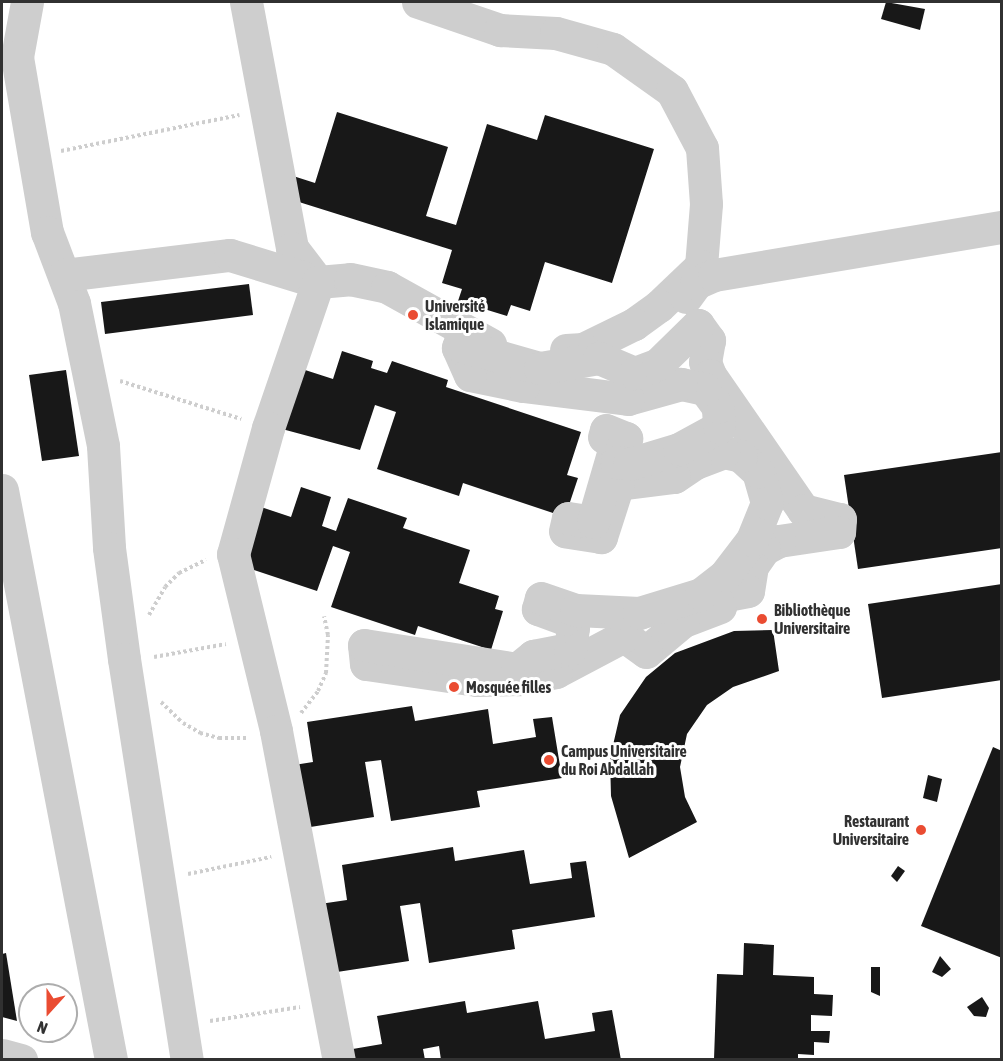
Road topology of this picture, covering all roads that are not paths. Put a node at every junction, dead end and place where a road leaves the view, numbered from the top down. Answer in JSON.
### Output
{"nodes":[{"id":1,"x":3,"y":2,"type":"edge"},
{"id":2,"x":27,"y":2,"type":"edge"},
{"id":3,"x":246,"y":2,"type":"edge"},
{"id":4,"x":436,"y":4,"type":"edge"},
{"id":5,"x":17,"y":57,"type":"junction"},
{"id":6,"x":1002,"y":209,"type":"edge"},
{"id":7,"x":1002,"y":227,"type":"edge"},
{"id":8,"x":701,"y":266,"type":"junction"},
{"id":9,"x":63,"y":275,"type":"junction"},
{"id":10,"x":318,"y":282,"type":"junction"},
{"id":11,"x":605,"y":362,"type":"junction"},
{"id":12,"x":2,"y":490,"type":"edge"},
{"id":13,"x":2,"y":1054,"type":"edge"},
{"id":14,"x":21,"y":1059,"type":"edge"},
{"id":15,"x":111,"y":1059,"type":"edge"},
{"id":16,"x":187,"y":1059,"type":"edge"},
{"id":17,"x":339,"y":1059,"type":"edge"}],
"edges":[{"from":1,"to":5,"type":"street"},
{"from":2,"to":5,"type":"street"},
{"from":3,"to":10,"type":"street"},
{"from":4,"to":8,"type":"street"},
{"from":5,"to":9,"type":"street"},
{"from":6,"to":8,"type":"street"},
{"from":7,"to":11,"type":"street"},
{"from":8,"to":10,"type":"street"},
{"from":9,"to":10,"type":"street"},
{"from":9,"to":16,"type":"street"},
{"from":10,"to":17,"type":"street"},
{"from":11,"to":11,"type":"street"},
{"from":12,"to":15,"type":"street"},
{"from":13,"to":14,"type":"street"}]}
